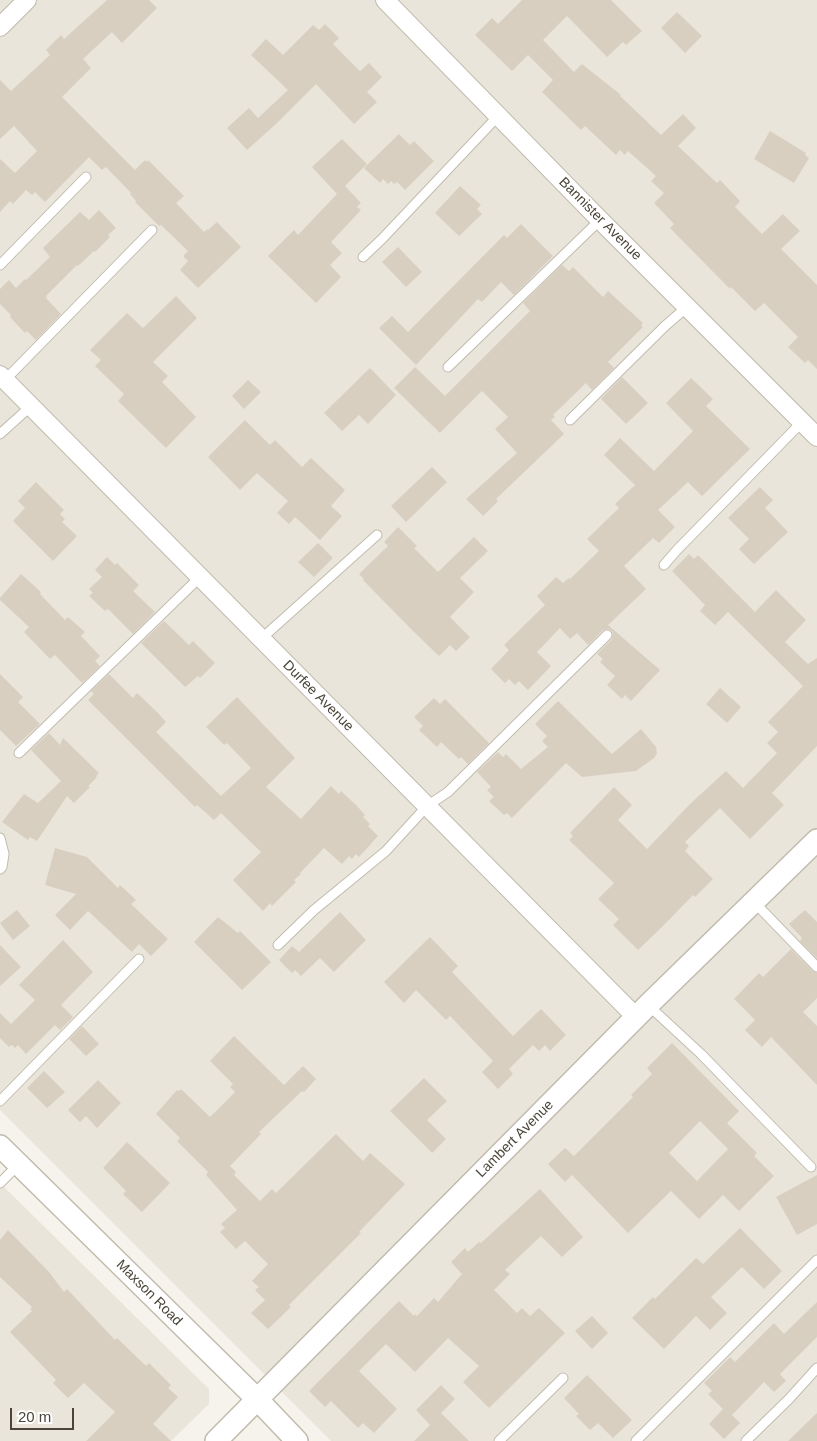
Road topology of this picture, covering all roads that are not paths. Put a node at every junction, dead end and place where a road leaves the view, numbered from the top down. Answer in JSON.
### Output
{"nodes":[{"id":1,"x":27,"y":0,"type":"edge"},
{"id":2,"x":385,"y":0,"type":"edge"},
{"id":3,"x":0,"y":28,"type":"edge"},
{"id":4,"x":499,"y":116,"type":"junction"},
{"id":5,"x":86,"y":177,"type":"dead end"},
{"id":6,"x":600,"y":220,"type":"junction"},
{"id":7,"x":152,"y":230,"type":"dead end"},
{"id":8,"x":363,"y":257,"type":"dead end"},
{"id":9,"x":0,"y":265,"type":"edge"},
{"id":10,"x":686,"y":307,"type":"junction"},
{"id":11,"x":448,"y":367,"type":"dead end"},
{"id":12,"x":3,"y":378,"type":"edge"},
{"id":13,"x":31,"y":406,"type":"junction"},
{"id":14,"x":570,"y":420,"type":"dead end"},
{"id":15,"x":802,"y":422,"type":"junction"},
{"id":16,"x":0,"y":434,"type":"edge"},
{"id":17,"x":817,"y":436,"type":"edge"},
{"id":18,"x":377,"y":535,"type":"dead end"},
{"id":19,"x":664,"y":565,"type":"dead end"},
{"id":20,"x":200,"y":577,"type":"junction"},
{"id":21,"x":606,"y":635,"type":"dead end"},
{"id":22,"x":261,"y":639,"type":"junction"},
{"id":23,"x":19,"y":753,"type":"dead end"},
{"id":24,"x":427,"y":806,"type":"junction"},
{"id":25,"x":0,"y":838,"type":"edge"},
{"id":26,"x":817,"y":840,"type":"edge"},
{"id":27,"x":0,"y":869,"type":"edge"},
{"id":28,"x":754,"y":902,"type":"junction"},
{"id":29,"x":278,"y":945,"type":"dead end"},
{"id":30,"x":139,"y":959,"type":"dead end"},
{"id":31,"x":817,"y":966,"type":"edge"},
{"id":32,"x":642,"y":1011,"type":"junction"},
{"id":33,"x":0,"y":1101,"type":"edge"},
{"id":34,"x":0,"y":1146,"type":"edge"},
{"id":35,"x":19,"y":1164,"type":"junction"},
{"id":36,"x":811,"y":1167,"type":"dead end"},
{"id":37,"x":0,"y":1182,"type":"edge"},
{"id":38,"x":817,"y":1260,"type":"edge"},
{"id":39,"x":817,"y":1368,"type":"edge"},
{"id":40,"x":563,"y":1378,"type":"dead end"},
{"id":41,"x":258,"y":1400,"type":"junction"},
{"id":42,"x":216,"y":1441,"type":"edge"},
{"id":43,"x":297,"y":1441,"type":"edge"},
{"id":44,"x":499,"y":1441,"type":"edge"},
{"id":45,"x":636,"y":1441,"type":"edge"},
{"id":46,"x":746,"y":1441,"type":"edge"}],
"edges":[{"from":1,"to":3,"type":"street"},
{"from":2,"to":4,"type":"street","name":"Bannister Avenue"},
{"from":4,"to":6,"type":"street","name":"Bannister Avenue"},
{"from":4,"to":8,"type":"lane"},
{"from":5,"to":9,"type":"lane"},
{"from":6,"to":10,"type":"street","name":"Bannister Avenue"},
{"from":6,"to":11,"type":"lane"},
{"from":7,"to":12,"type":"lane"},
{"from":10,"to":14,"type":"lane"},
{"from":10,"to":15,"type":"street","name":"Bannister Avenue"},
{"from":12,"to":13,"type":"street","name":"Durfee Avenue"},
{"from":13,"to":16,"type":"lane"},
{"from":13,"to":20,"type":"street","name":"Durfee Avenue"},
{"from":15,"to":17,"type":"street","name":"Bannister Avenue"},
{"from":15,"to":19,"type":"lane"},
{"from":18,"to":22,"type":"lane"},
{"from":20,"to":22,"type":"street","name":"Durfee Avenue"},
{"from":20,"to":23,"type":"lane"},
{"from":21,"to":24,"type":"lane"},
{"from":22,"to":24,"type":"street","name":"Durfee Avenue"},
{"from":24,"to":29,"type":"lane"},
{"from":24,"to":32,"type":"street","name":"Durfee Avenue"},
{"from":25,"to":27,"type":"lane"},
{"from":26,"to":28,"type":"street","name":"Lambert Avenue"},
{"from":28,"to":31,"type":"lane"},
{"from":28,"to":32,"type":"street","name":"Lambert Avenue"},
{"from":30,"to":33,"type":"lane"},
{"from":32,"to":36,"type":"lane"},
{"from":32,"to":41,"type":"street","name":"Lambert Avenue"},
{"from":34,"to":35,"type":"street","name":"Maxson Road"},
{"from":35,"to":37,"type":"lane"},
{"from":35,"to":41,"type":"street","name":"Maxson Road"},
{"from":38,"to":45,"type":"lane"},
{"from":39,"to":46,"type":"lane"},
{"from":40,"to":44,"type":"lane"},
{"from":41,"to":42,"type":"street","name":"Lambert Avenue"},
{"from":41,"to":43,"type":"street","name":"Maxson Road"}]}
